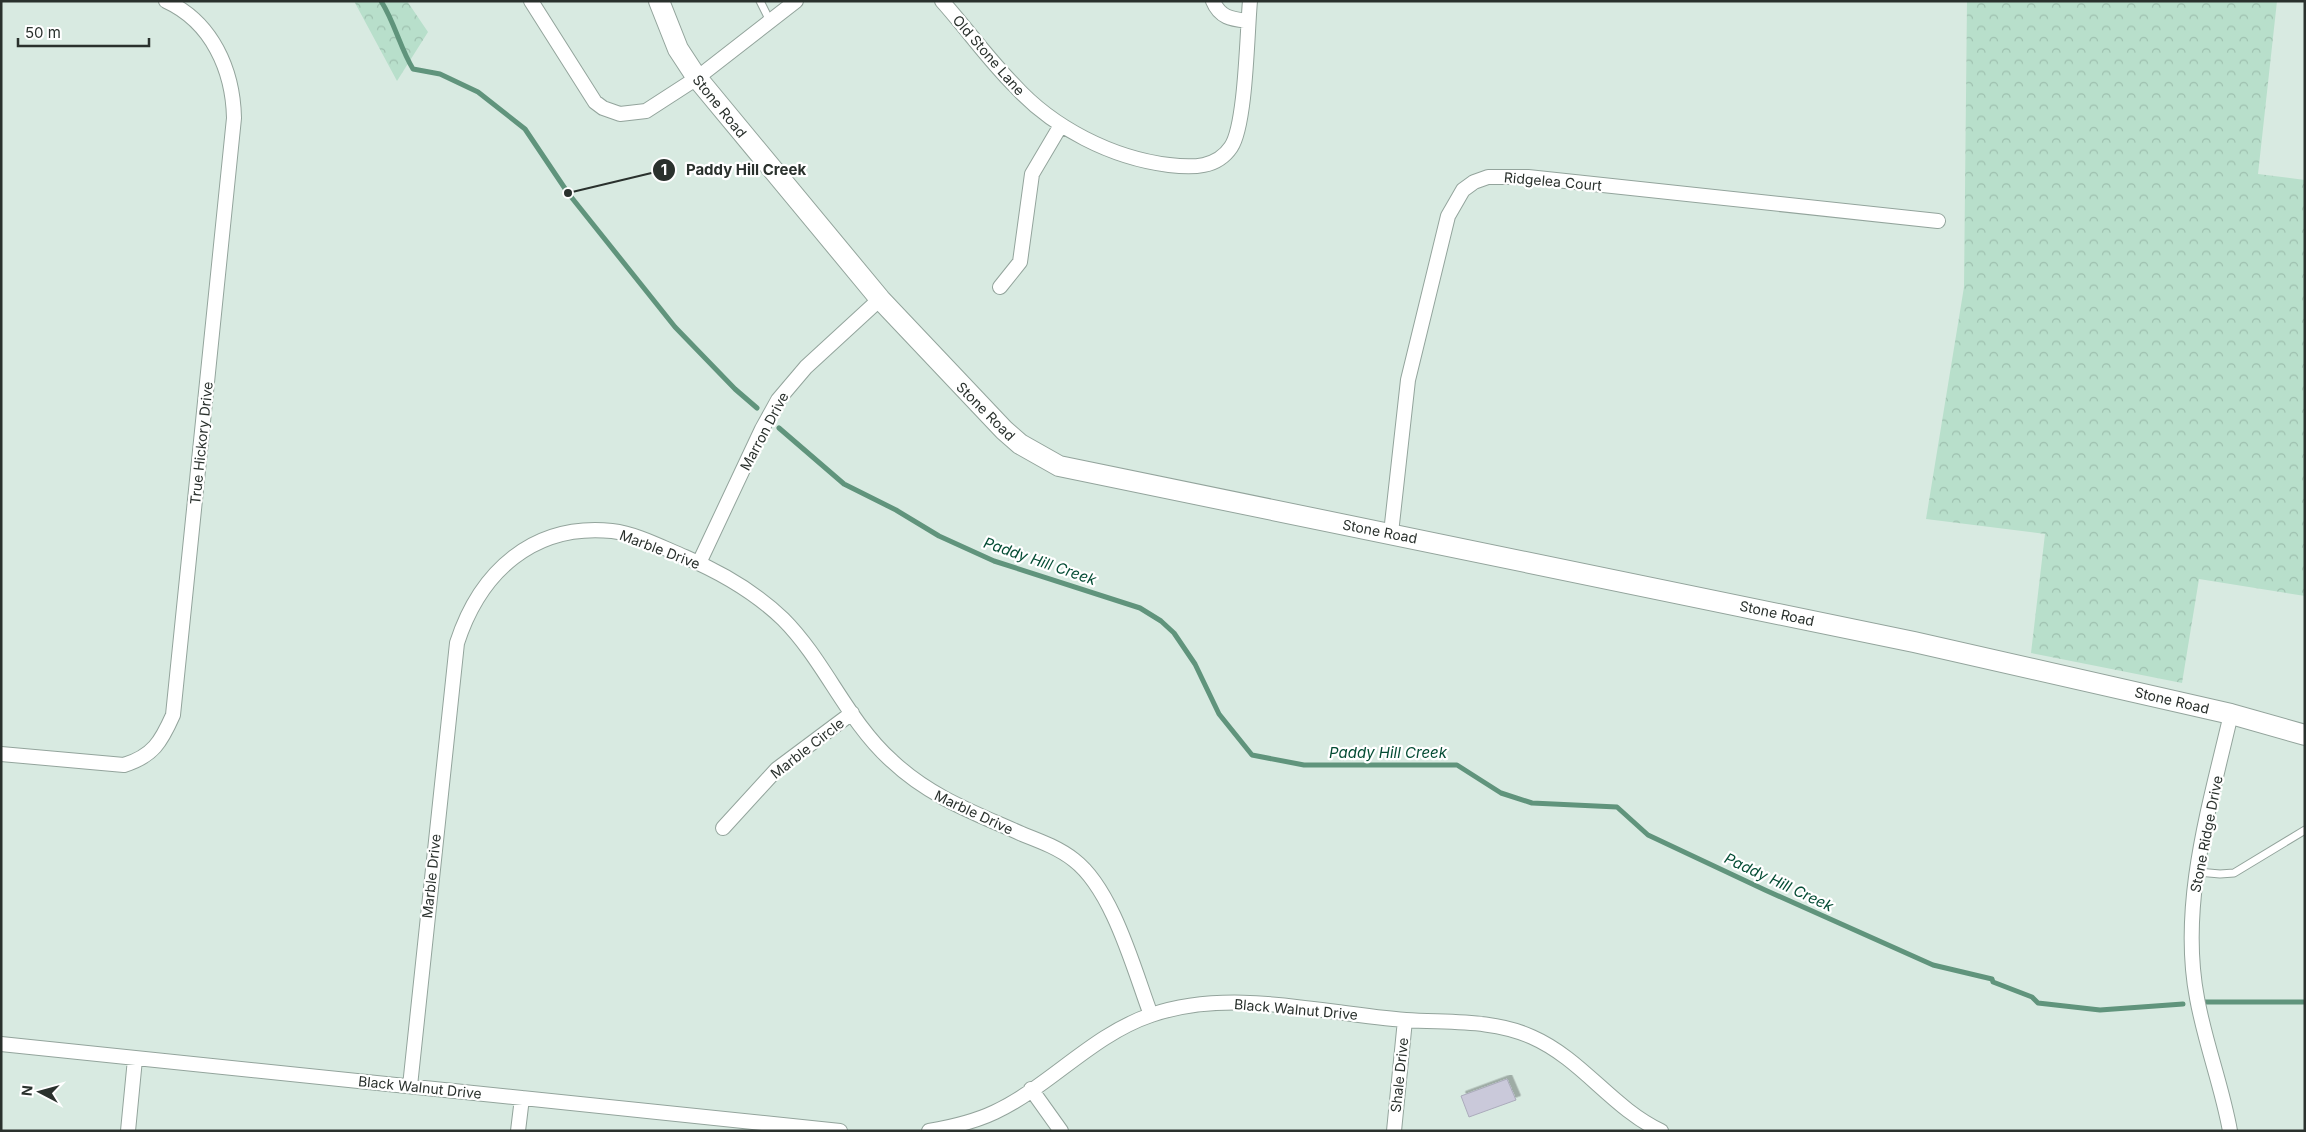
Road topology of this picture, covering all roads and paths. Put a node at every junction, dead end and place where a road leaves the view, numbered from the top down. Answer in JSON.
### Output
{"nodes":[{"id":1,"x":166,"y":1,"type":"edge"},
{"id":2,"x":531,"y":1,"type":"edge"},
{"id":3,"x":659,"y":1,"type":"edge"},
{"id":4,"x":760,"y":1,"type":"edge"},
{"id":5,"x":796,"y":1,"type":"edge"},
{"id":6,"x":942,"y":1,"type":"edge"},
{"id":7,"x":1213,"y":1,"type":"edge"},
{"id":8,"x":1250,"y":1,"type":"edge"},
{"id":9,"x":770,"y":21,"type":"junction"},
{"id":10,"x":1248,"y":21,"type":"junction"},
{"id":11,"x":697,"y":78,"type":"junction"},
{"id":12,"x":1061,"y":126,"type":"junction"},
{"id":13,"x":1938,"y":221,"type":"dead end"},
{"id":14,"x":1000,"y":287,"type":"dead end"},
{"id":15,"x":880,"y":299,"type":"junction"},
{"id":16,"x":1391,"y":533,"type":"junction"},
{"id":17,"x":699,"y":563,"type":"junction"},
{"id":18,"x":852,"y":713,"type":"junction"},
{"id":19,"x":2232,"y":714,"type":"junction"},
{"id":20,"x":2305,"y":736,"type":"edge"},
{"id":21,"x":1,"y":754,"type":"edge"},
{"id":22,"x":723,"y":828,"type":"dead end"},
{"id":23,"x":2305,"y":830,"type":"edge"},
{"id":24,"x":2198,"y":872,"type":"junction"},
{"id":25,"x":1151,"y":1015,"type":"junction"},
{"id":26,"x":1405,"y":1020,"type":"junction"},
{"id":27,"x":1,"y":1044,"type":"edge"},
{"id":28,"x":135,"y":1059,"type":"junction"},
{"id":29,"x":410,"y":1086,"type":"junction"},
{"id":30,"x":1031,"y":1089,"type":"junction"},
{"id":31,"x":522,"y":1098,"type":"junction"},
{"id":32,"x":128,"y":1131,"type":"edge"},
{"id":33,"x":518,"y":1131,"type":"edge"},
{"id":34,"x":840,"y":1131,"type":"edge"},
{"id":35,"x":929,"y":1131,"type":"edge"},
{"id":36,"x":1061,"y":1131,"type":"edge"},
{"id":37,"x":1394,"y":1131,"type":"edge"},
{"id":38,"x":1661,"y":1131,"type":"edge"},
{"id":39,"x":2230,"y":1131,"type":"edge"}],
"edges":[{"from":1,"to":21,"type":"street","name":"True Hickory Drive"},
{"from":2,"to":11,"type":"street"},
{"from":3,"to":11,"type":"street","name":"Stone Road"},
{"from":4,"to":9,"type":"lane"},
{"from":5,"to":9,"type":"street"},
{"from":6,"to":12,"type":"street","name":"Old Stone Lane"},
{"from":7,"to":10,"type":"street"},
{"from":8,"to":10,"type":"street","name":"Old Stone Lane"},
{"from":9,"to":11,"type":"street"},
{"from":10,"to":12,"type":"street","name":"Old Stone Lane"},
{"from":11,"to":15,"type":"street","name":"Stone Road"},
{"from":12,"to":14,"type":"street"},
{"from":13,"to":16,"type":"street","name":"Ridgelea Court"},
{"from":15,"to":16,"type":"street","name":"Stone Road"},
{"from":15,"to":17,"type":"street","name":"Marron Drive"},
{"from":16,"to":19,"type":"street","name":"Stone Road"},
{"from":17,"to":18,"type":"street","name":"Marble Drive"},
{"from":17,"to":29,"type":"street","name":"Marble Drive"},
{"from":18,"to":22,"type":"street","name":"Marble Circle"},
{"from":18,"to":25,"type":"street","name":"Marble Drive"},
{"from":19,"to":20,"type":"street","name":"Stone Road"},
{"from":19,"to":24,"type":"street","name":"Stone Ridge Drive"},
{"from":23,"to":24,"type":"lane"},
{"from":24,"to":39,"type":"street","name":"Stone Ridge Drive"},
{"from":25,"to":26,"type":"street","name":"Black Walnut Drive"},
{"from":25,"to":30,"type":"street","name":"Black Walnut Drive"},
{"from":26,"to":37,"type":"street","name":"Shale Drive"},
{"from":26,"to":38,"type":"street","name":"Black Walnut Drive"},
{"from":27,"to":28,"type":"street","name":"Black Walnut Drive"},
{"from":28,"to":29,"type":"street","name":"Black Walnut Drive"},
{"from":28,"to":32,"type":"street"},
{"from":29,"to":31,"type":"street","name":"Black Walnut Drive"},
{"from":30,"to":35,"type":"street","name":"Black Walnut Drive"},
{"from":30,"to":36,"type":"street"},
{"from":31,"to":33,"type":"street"},
{"from":31,"to":34,"type":"street","name":"Black Walnut Drive"}]}
